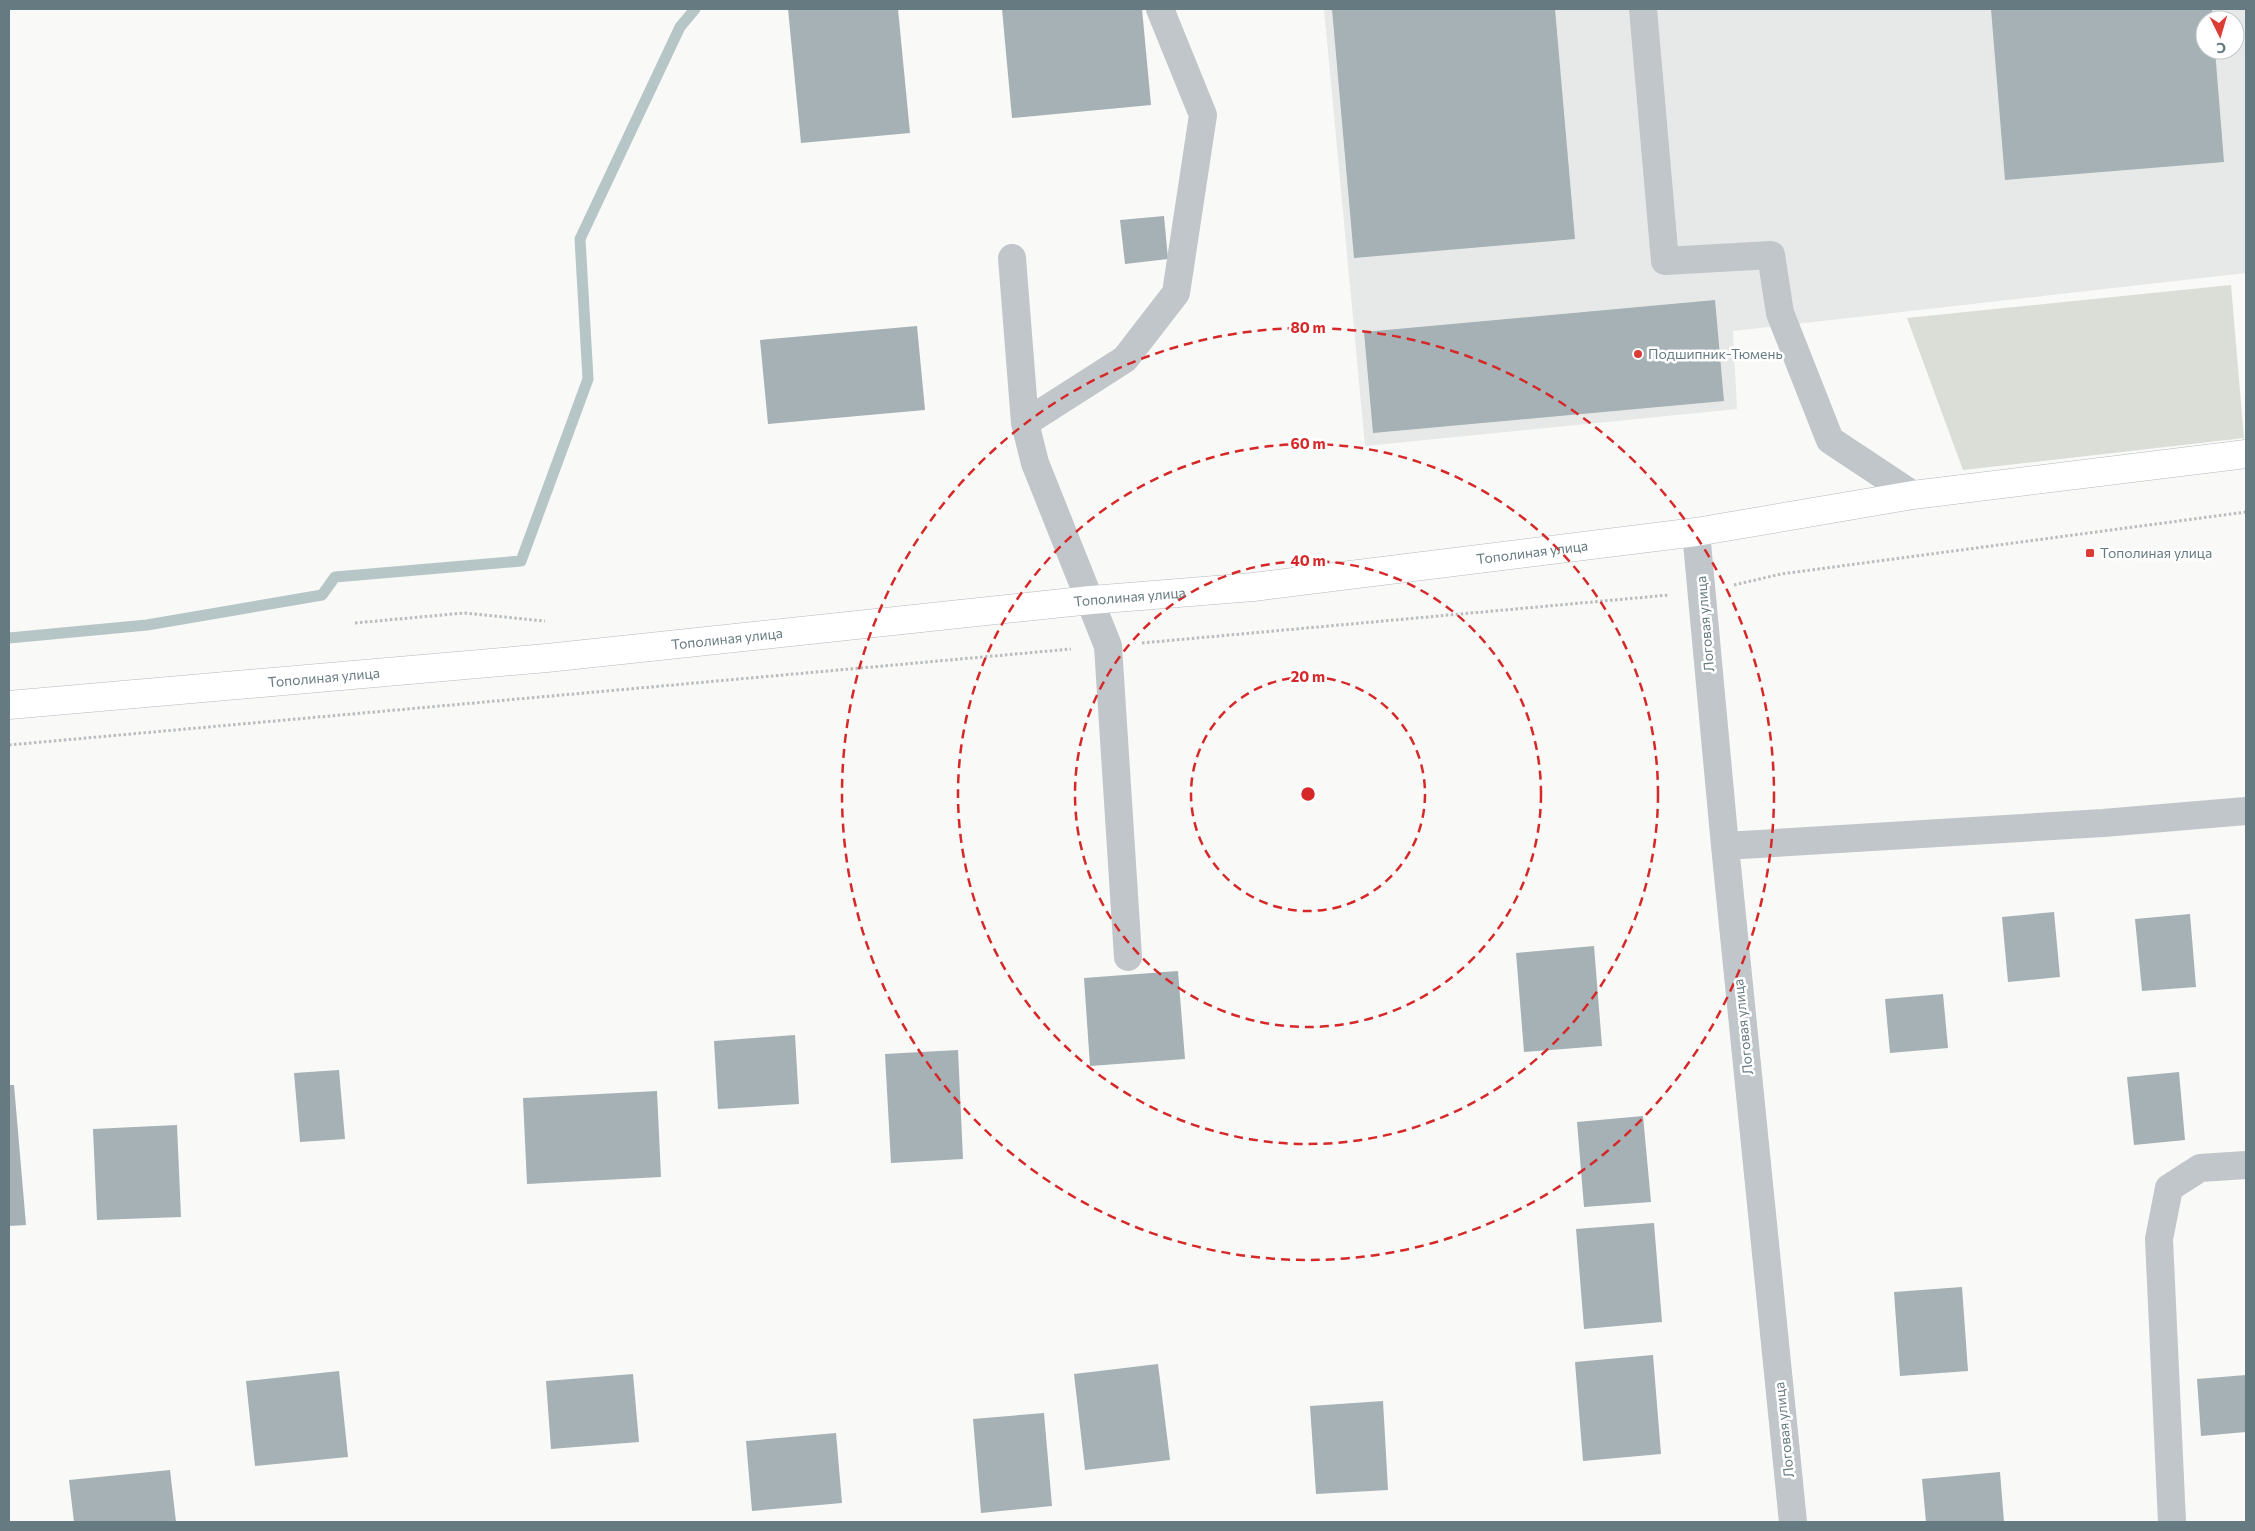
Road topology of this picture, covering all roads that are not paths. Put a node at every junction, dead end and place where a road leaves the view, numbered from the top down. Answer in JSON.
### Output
{"nodes":[{"id":1,"x":1160,"y":9,"type":"edge"},
{"id":2,"x":1643,"y":9,"type":"edge"},
{"id":3,"x":1012,"y":258,"type":"dead end"},
{"id":4,"x":1025,"y":423,"type":"junction"},
{"id":5,"x":2246,"y":454,"type":"edge"},
{"id":6,"x":1913,"y":495,"type":"junction"},
{"id":7,"x":1696,"y":532,"type":"junction"},
{"id":8,"x":1091,"y":600,"type":"junction"},
{"id":9,"x":9,"y":705,"type":"edge"},
{"id":10,"x":2246,"y":810,"type":"edge"},
{"id":11,"x":1725,"y":846,"type":"junction"},
{"id":12,"x":1128,"y":957,"type":"dead end"},
{"id":13,"x":2246,"y":1165,"type":"edge"},
{"id":14,"x":1793,"y":1522,"type":"edge"},
{"id":15,"x":2172,"y":1522,"type":"edge"}],
"edges":[{"from":1,"to":4,"type":"street"},
{"from":2,"to":6,"type":"street"},
{"from":3,"to":4,"type":"street"},
{"from":4,"to":8,"type":"street"},
{"from":5,"to":6,"type":"main road","name":"Тополиная улица"},
{"from":6,"to":7,"type":"main road","name":"Тополиная улица"},
{"from":7,"to":8,"type":"main road","name":"Тополиная улица"},
{"from":7,"to":11,"type":"street","name":"Логовая улица"},
{"from":8,"to":9,"type":"main road","name":"Тополиная улица"},
{"from":8,"to":12,"type":"street"},
{"from":10,"to":11,"type":"street"},
{"from":11,"to":14,"type":"street","name":"Логовая улица"},
{"from":13,"to":15,"type":"street"}]}
